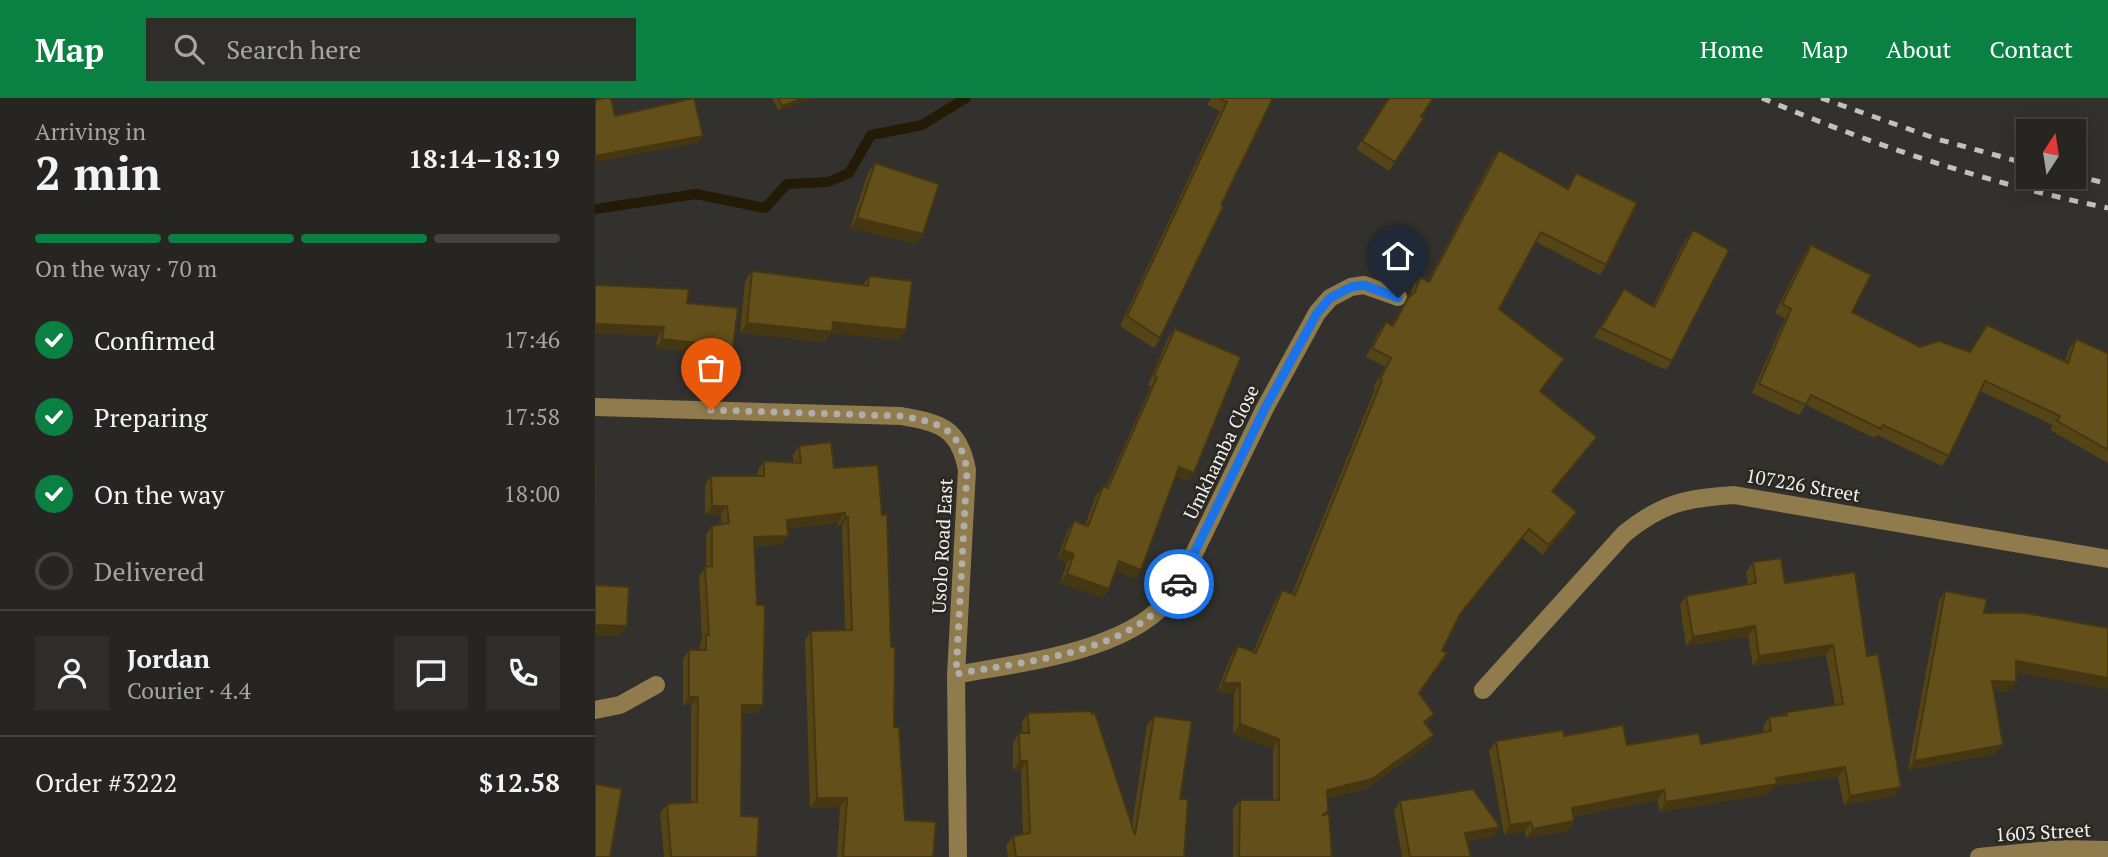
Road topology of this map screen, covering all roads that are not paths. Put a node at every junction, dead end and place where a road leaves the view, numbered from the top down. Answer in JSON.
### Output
{"nodes":[{"id":1,"x":1398,"y":298,"type":"dead end"},
{"id":2,"x":595,"y":407,"type":"edge"},
{"id":3,"x":2108,"y":559,"type":"edge"},
{"id":4,"x":956,"y":674,"type":"junction"},
{"id":5,"x":656,"y":685,"type":"dead end"},
{"id":6,"x":1483,"y":690,"type":"dead end"},
{"id":7,"x":595,"y":710,"type":"edge"},
{"id":8,"x":2108,"y":850,"type":"edge"},
{"id":9,"x":958,"y":857,"type":"edge"},
{"id":10,"x":1979,"y":857,"type":"edge"}],
"edges":[{"from":1,"to":4,"type":"street","name":"Umkhamba Close"},
{"from":2,"to":4,"type":"street","name":"Usolo Road East"},
{"from":3,"to":6,"type":"street","name":"107226 Street"},
{"from":4,"to":9,"type":"street","name":"Usolo Road East"},
{"from":5,"to":7,"type":"street"},
{"from":8,"to":10,"type":"street","name":"1603 Street"}]}
